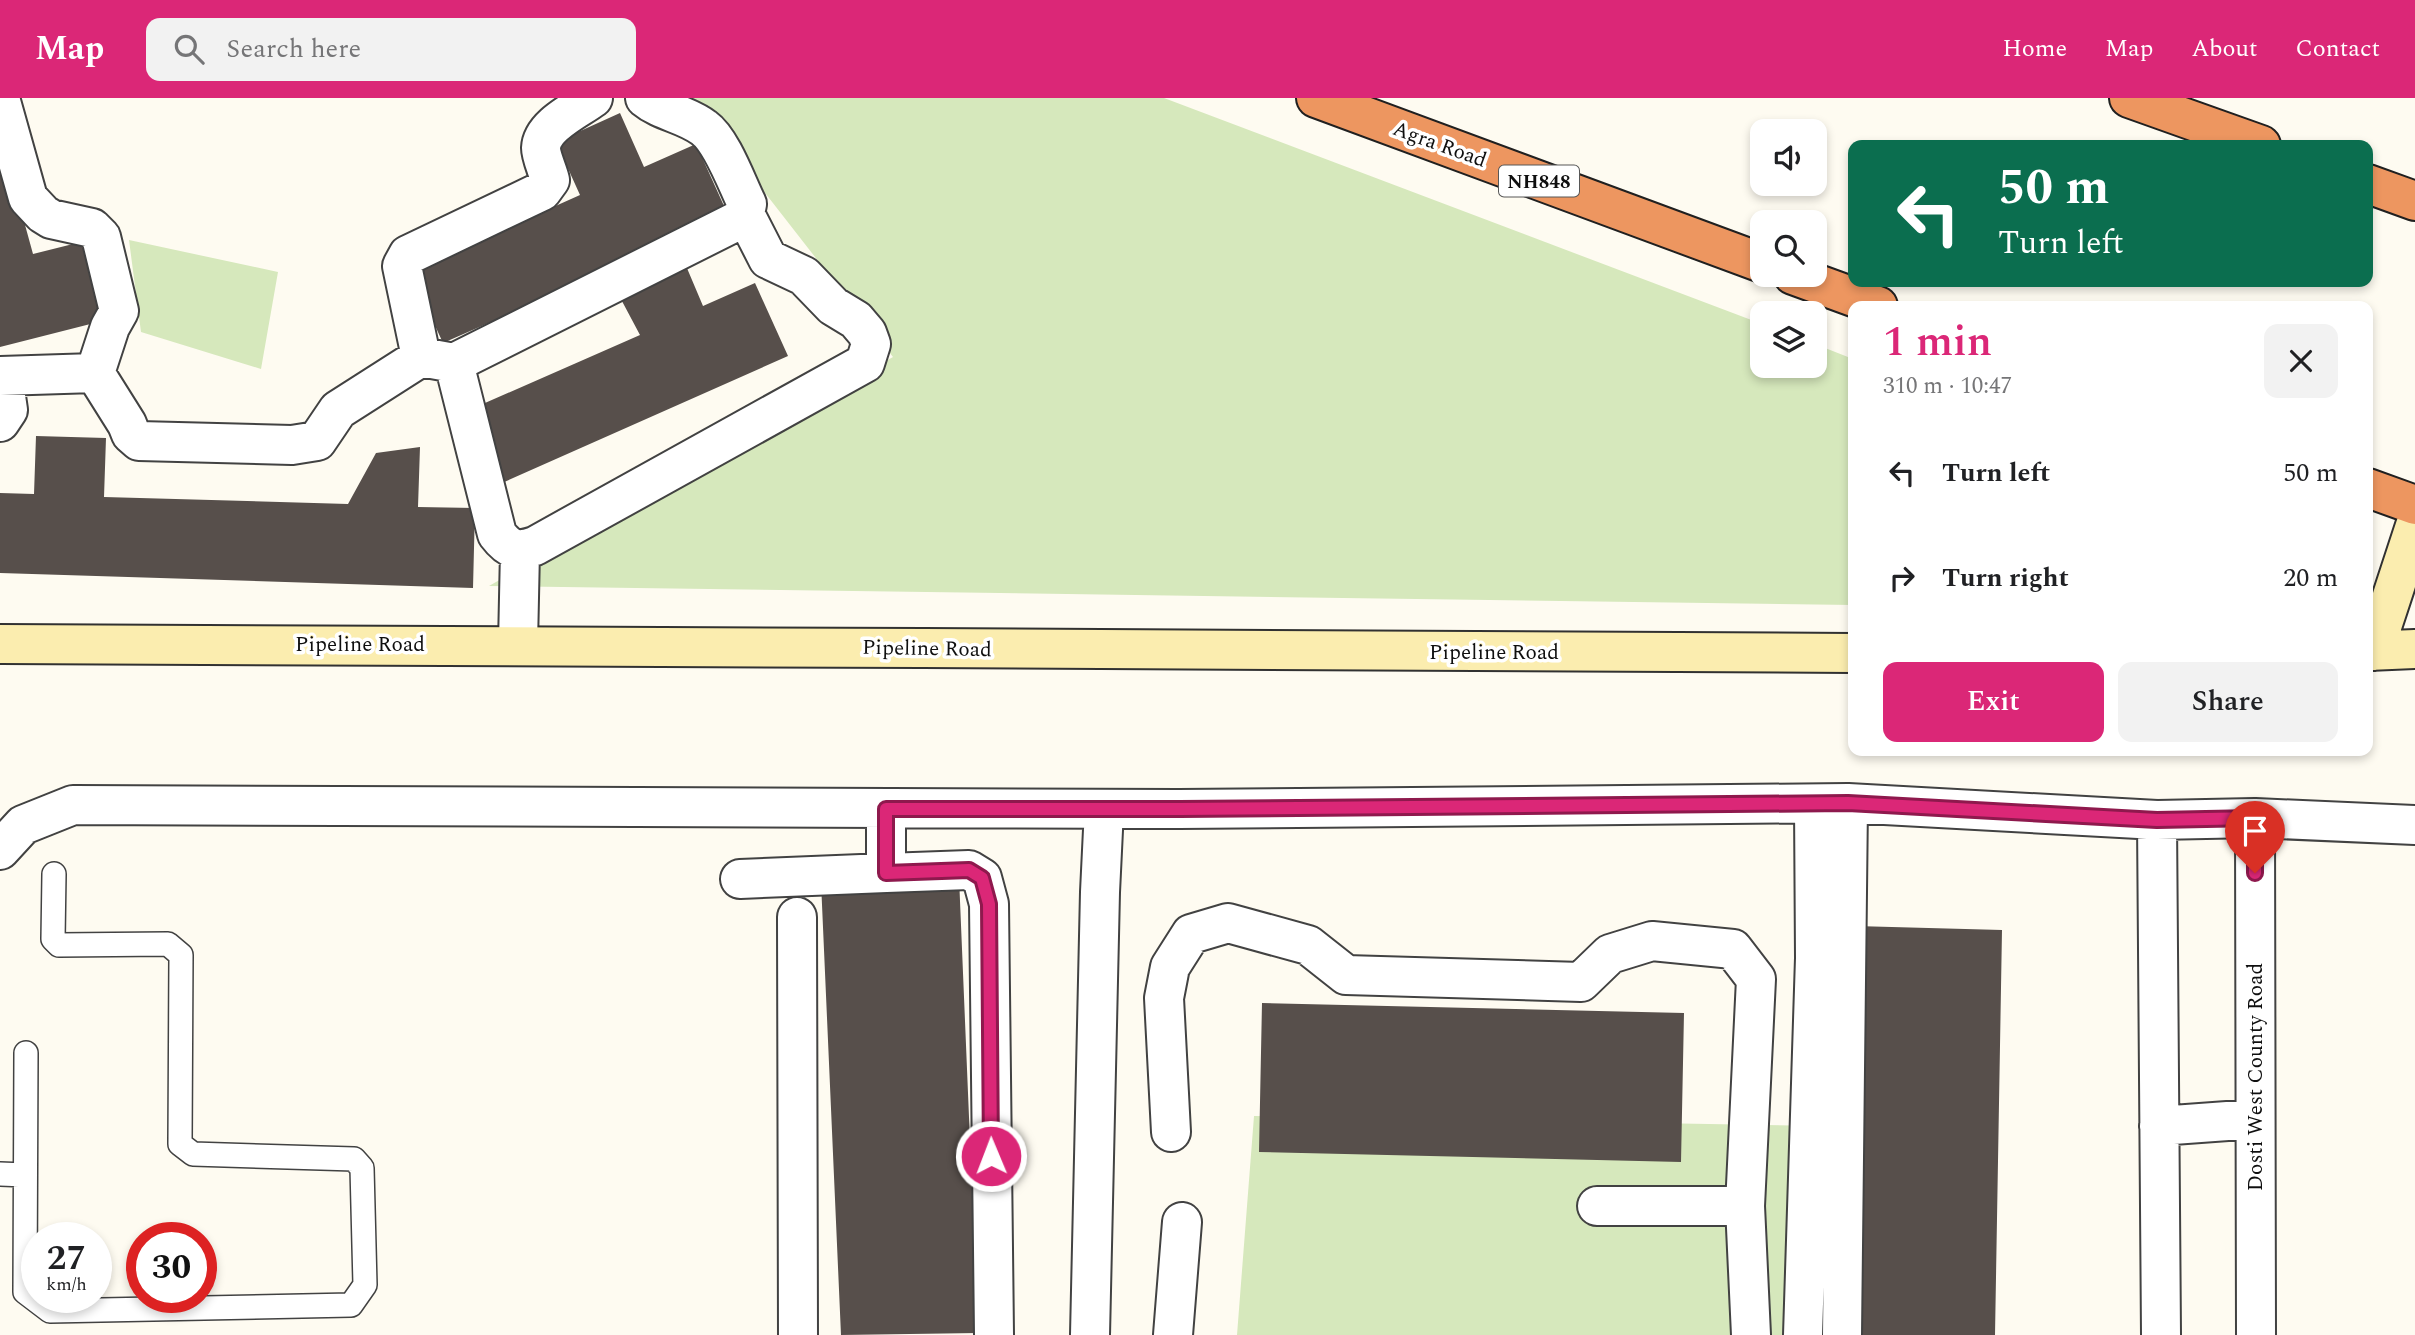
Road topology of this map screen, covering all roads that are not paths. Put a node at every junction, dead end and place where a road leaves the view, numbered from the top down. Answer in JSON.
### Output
{"nodes":[{"id":1,"x":0,"y":98,"type":"edge"},
{"id":2,"x":593,"y":98,"type":"edge"},
{"id":3,"x":645,"y":98,"type":"edge"},
{"id":4,"x":1315,"y":98,"type":"edge"},
{"id":5,"x":2129,"y":98,"type":"edge"},
{"id":6,"x":2247,"y":140,"type":"edge"},
{"id":7,"x":2373,"y":186,"type":"edge"},
{"id":8,"x":2415,"y":201,"type":"edge"},
{"id":9,"x":745,"y":214,"type":"junction"},
{"id":10,"x":1750,"y":259,"type":"edge"},
{"id":11,"x":1826,"y":287,"type":"edge"},
{"id":12,"x":1864,"y":301,"type":"edge"},
{"id":13,"x":437,"y":360,"type":"junction"},
{"id":14,"x":95,"y":373,"type":"junction"},
{"id":15,"x":2,"y":376,"type":"edge"},
{"id":16,"x":0,"y":422,"type":"edge"},
{"id":17,"x":2373,"y":490,"type":"edge"},
{"id":18,"x":2415,"y":505,"type":"edge"},
{"id":19,"x":2415,"y":526,"type":"edge"},
{"id":20,"x":520,"y":551,"type":"junction"},
{"id":21,"x":518,"y":643,"type":"junction"},
{"id":22,"x":0,"y":644,"type":"edge"},
{"id":23,"x":2373,"y":645,"type":"edge"},
{"id":24,"x":2415,"y":649,"type":"edge"},
{"id":25,"x":2373,"y":651,"type":"edge"},
{"id":26,"x":1848,"y":653,"type":"edge"},
{"id":27,"x":1831,"y":803,"type":"junction"},
{"id":28,"x":886,"y":809,"type":"junction"},
{"id":29,"x":1104,"y":809,"type":"junction"},
{"id":30,"x":2255,"y":818,"type":"junction"},
{"id":31,"x":2157,"y":820,"type":"junction"},
{"id":32,"x":2415,"y":825,"type":"edge"},
{"id":33,"x":8,"y":834,"type":"edge"},
{"id":34,"x":886,"y":873,"type":"junction"},
{"id":35,"x":54,"y":874,"type":"dead end"},
{"id":36,"x":740,"y":879,"type":"dead end"},
{"id":37,"x":797,"y":917,"type":"dead end"},
{"id":38,"x":26,"y":1053,"type":"dead end"},
{"id":39,"x":2255,"y":1119,"type":"junction"},
{"id":40,"x":2159,"y":1126,"type":"junction"},
{"id":41,"x":1171,"y":1132,"type":"dead end"},
{"id":42,"x":0,"y":1174,"type":"edge"},
{"id":43,"x":25,"y":1175,"type":"junction"},
{"id":44,"x":1597,"y":1206,"type":"dead end"},
{"id":45,"x":1745,"y":1206,"type":"junction"},
{"id":46,"x":1182,"y":1222,"type":"dead end"},
{"id":47,"x":798,"y":1335,"type":"edge"},
{"id":48,"x":994,"y":1335,"type":"edge"},
{"id":49,"x":1090,"y":1335,"type":"edge"},
{"id":50,"x":1173,"y":1335,"type":"edge"},
{"id":51,"x":1751,"y":1335,"type":"edge"},
{"id":52,"x":1803,"y":1335,"type":"edge"},
{"id":53,"x":1842,"y":1335,"type":"edge"},
{"id":54,"x":2161,"y":1335,"type":"edge"},
{"id":55,"x":2256,"y":1335,"type":"edge"}],
"edges":[{"from":1,"to":14,"type":"street"},
{"from":2,"to":13,"type":"street"},
{"from":3,"to":9,"type":"street"},
{"from":4,"to":10,"type":"highway","name":"Agra Road","number":"NH848"},
{"from":5,"to":6,"type":"highway"},
{"from":7,"to":8,"type":"highway"},
{"from":9,"to":13,"type":"street"},
{"from":9,"to":20,"type":"street"},
{"from":11,"to":12,"type":"highway"},
{"from":13,"to":14,"type":"street"},
{"from":13,"to":20,"type":"street"},
{"from":14,"to":15,"type":"street"},
{"from":15,"to":16,"type":"street"},
{"from":17,"to":18,"type":"highway"},
{"from":19,"to":23,"type":"street"},
{"from":20,"to":21,"type":"street"},
{"from":21,"to":22,"type":"street","name":"Pipeline Road"},
{"from":21,"to":26,"type":"street","name":"Pipeline Road"},
{"from":24,"to":25,"type":"street"},
{"from":27,"to":29,"type":"street"},
{"from":27,"to":31,"type":"street"},
{"from":27,"to":52,"type":"street"},
{"from":27,"to":53,"type":"street"},
{"from":28,"to":29,"type":"street"},
{"from":28,"to":33,"type":"street"},
{"from":28,"to":34,"type":"street"},
{"from":29,"to":49,"type":"street"},
{"from":30,"to":31,"type":"street"},
{"from":30,"to":32,"type":"street"},
{"from":30,"to":39,"type":"street","name":"Dosti West County Road"},
{"from":31,"to":40,"type":"street"},
{"from":34,"to":36,"type":"street"},
{"from":34,"to":48,"type":"street"},
{"from":35,"to":43,"type":"lane"},
{"from":37,"to":47,"type":"street"},
{"from":38,"to":43,"type":"lane"},
{"from":39,"to":40,"type":"street"},
{"from":39,"to":55,"type":"street","name":"Dosti West County Road"},
{"from":40,"to":54,"type":"street"},
{"from":41,"to":45,"type":"street"},
{"from":42,"to":43,"type":"lane"},
{"from":44,"to":45,"type":"street"},
{"from":45,"to":51,"type":"street"},
{"from":46,"to":50,"type":"street"}]}
